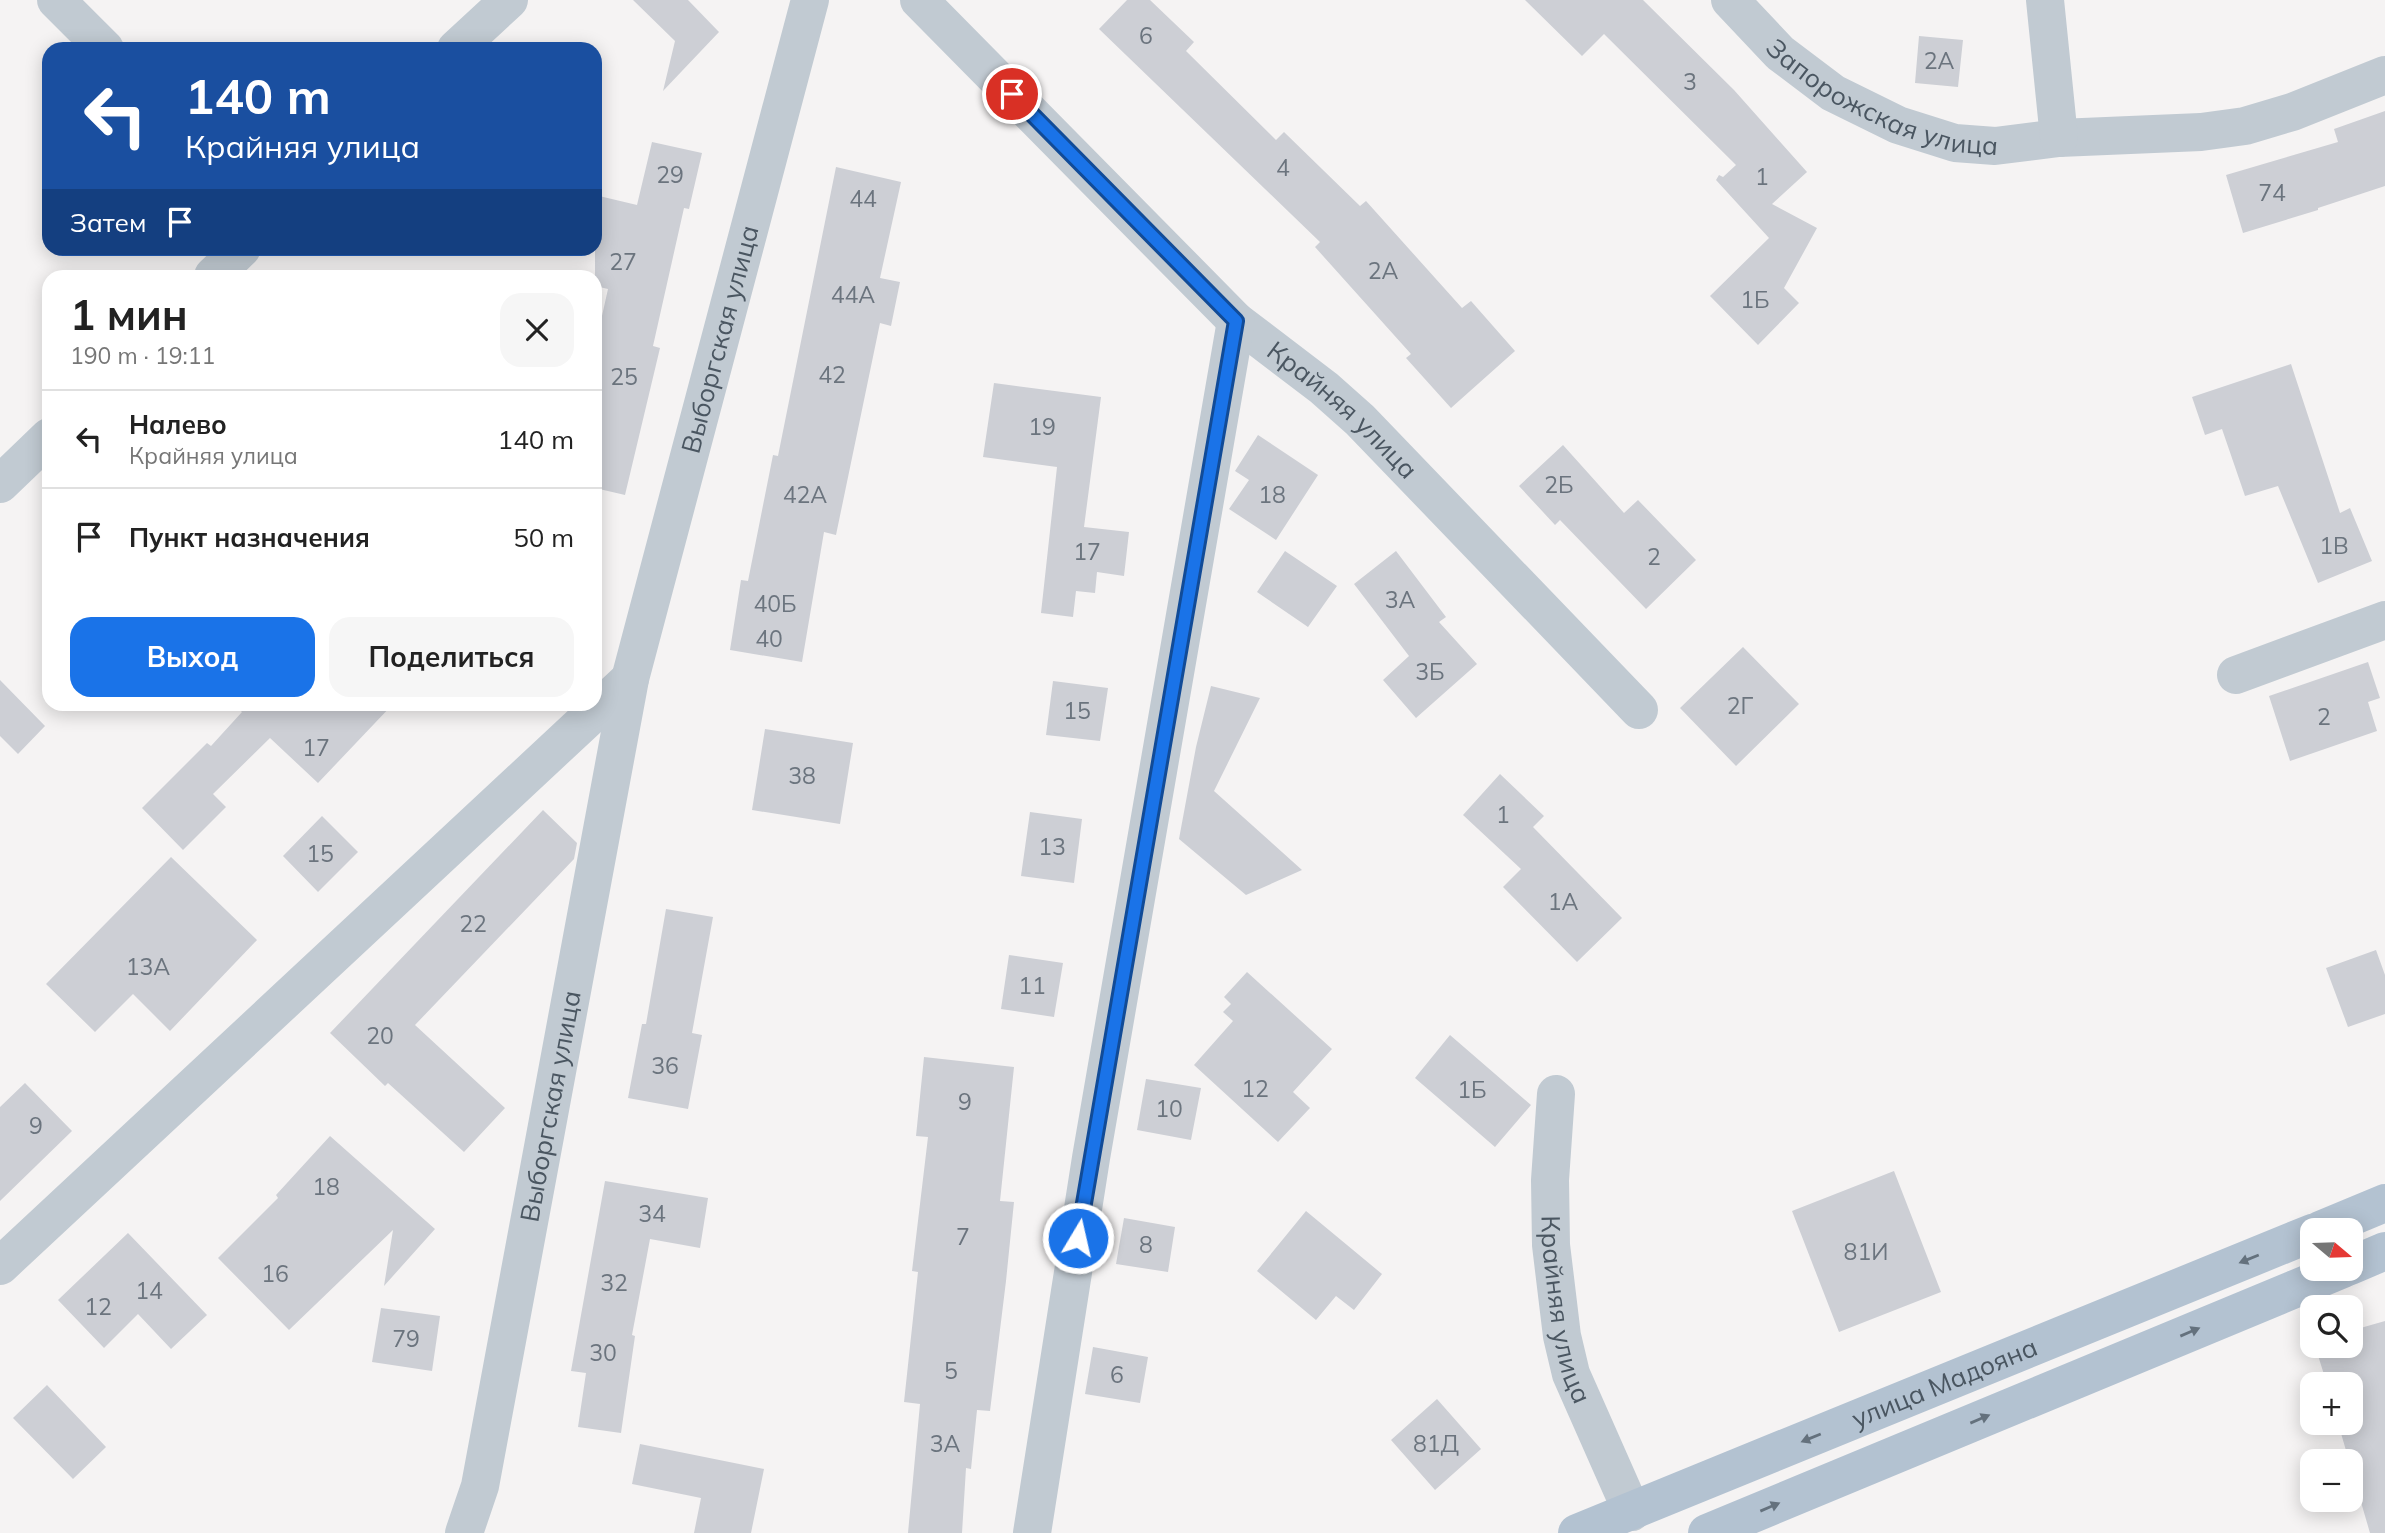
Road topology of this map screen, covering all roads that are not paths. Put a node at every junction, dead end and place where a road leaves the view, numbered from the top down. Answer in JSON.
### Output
{"nodes":[{"id":1,"x":56,"y":0,"type":"edge"},
{"id":2,"x":509,"y":0,"type":"edge"},
{"id":3,"x":810,"y":0,"type":"edge"},
{"id":4,"x":919,"y":0,"type":"edge"},
{"id":5,"x":1730,"y":0,"type":"edge"},
{"id":6,"x":2045,"y":0,"type":"edge"},
{"id":7,"x":98,"y":42,"type":"edge"},
{"id":8,"x":464,"y":42,"type":"edge"},
{"id":9,"x":2385,"y":75,"type":"edge"},
{"id":10,"x":2059,"y":138,"type":"junction"},
{"id":11,"x":234,"y":256,"type":"edge"},
{"id":12,"x":219,"y":270,"type":"edge"},
{"id":13,"x":1236,"y":321,"type":"junction"},
{"id":14,"x":42,"y":443,"type":"edge"},
{"id":15,"x":0,"y":484,"type":"edge"},
{"id":16,"x":2385,"y":620,"type":"edge"},
{"id":17,"x":2236,"y":675,"type":"dead end"},
{"id":18,"x":630,"y":679,"type":"junction"},
{"id":19,"x":602,"y":705,"type":"edge"},
{"id":20,"x":1639,"y":710,"type":"dead end"},
{"id":21,"x":596,"y":711,"type":"edge"},
{"id":22,"x":1556,"y":1094,"type":"dead end"},
{"id":23,"x":2385,"y":1203,"type":"edge"},
{"id":24,"x":2348,"y":1218,"type":"edge"},
{"id":25,"x":2300,"y":1238,"type":"edge"},
{"id":26,"x":2385,"y":1251,"type":"edge"},
{"id":27,"x":2363,"y":1260,"type":"edge"},
{"id":28,"x":0,"y":1266,"type":"edge"},
{"id":29,"x":2314,"y":1281,"type":"edge"},
{"id":30,"x":1630,"y":1522,"type":"edge"},
{"id":31,"x":464,"y":1533,"type":"edge"},
{"id":32,"x":1032,"y":1533,"type":"edge"},
{"id":33,"x":1577,"y":1533,"type":"edge"},
{"id":34,"x":1707,"y":1533,"type":"edge"}],
"edges":[{"from":1,"to":7,"type":"street"},
{"from":2,"to":8,"type":"street"},
{"from":3,"to":18,"type":"street","name":"Выборгская улица"},
{"from":4,"to":13,"type":"street","name":"Крайняя улица"},
{"from":5,"to":10,"type":"street","name":"Запорожская улица"},
{"from":6,"to":10,"type":"street"},
{"from":9,"to":10,"type":"street","name":"Запорожская улица"},
{"from":11,"to":12,"type":"street"},
{"from":13,"to":20,"type":"street","name":"Крайняя улица"},
{"from":13,"to":32,"type":"street"},
{"from":14,"to":15,"type":"street"},
{"from":16,"to":17,"type":"street"},
{"from":18,"to":19,"type":"street"},
{"from":18,"to":31,"type":"street","name":"Выборгская улица"},
{"from":21,"to":28,"type":"street"},
{"from":22,"to":30,"type":"street","name":"Крайняя улица"},
{"from":23,"to":24,"type":"main road"},
{"from":25,"to":30,"type":"main road","name":"улица Мадояна","one_way":true},
{"from":26,"to":27,"type":"main road"},
{"from":34,"to":29,"type":"main road","name":"улица Мадояна","one_way":true},
{"from":30,"to":33,"type":"main road","name":"улица Мадояна"}]}
